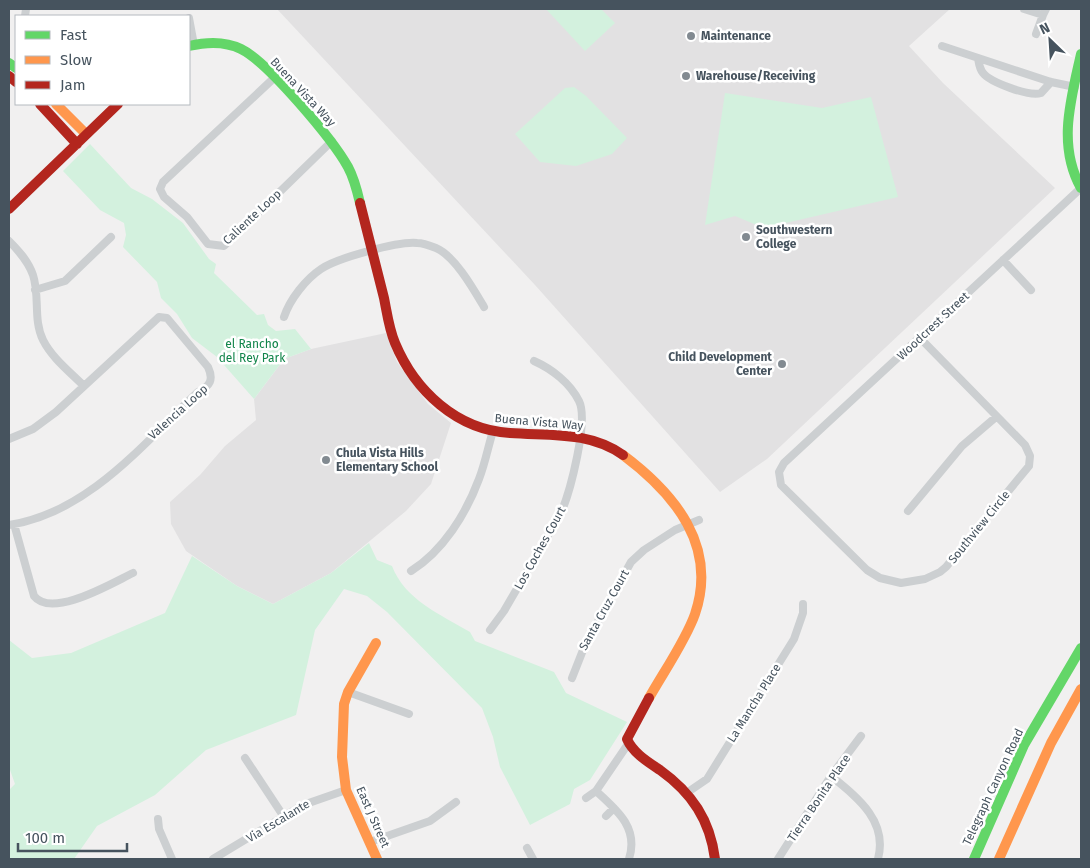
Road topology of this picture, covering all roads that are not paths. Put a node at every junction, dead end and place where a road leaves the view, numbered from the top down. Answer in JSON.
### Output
{"nodes":[{"id":1,"x":1024,"y":9,"type":"edge"},
{"id":2,"x":1044,"y":12,"type":"edge"},
{"id":3,"x":190,"y":30,"type":"edge"},
{"id":4,"x":1036,"y":34,"type":"dead end"},
{"id":5,"x":192,"y":45,"type":"edge"},
{"id":6,"x":942,"y":46,"type":"dead end"},
{"id":7,"x":1081,"y":54,"type":"edge"},
{"id":8,"x":978,"y":58,"type":"junction"},
{"id":9,"x":274,"y":78,"type":"junction"},
{"id":10,"x":1051,"y":82,"type":"junction"},
{"id":11,"x":1075,"y":87,"type":"junction"},
{"id":12,"x":41,"y":105,"type":"edge"},
{"id":13,"x":57,"y":105,"type":"edge"},
{"id":14,"x":117,"y":105,"type":"edge"},
{"id":15,"x":86,"y":134,"type":"junction"},
{"id":16,"x":332,"y":141,"type":"junction"},
{"id":17,"x":77,"y":144,"type":"junction"},
{"id":18,"x":1081,"y":188,"type":"edge"},
{"id":19,"x":9,"y":209,"type":"edge"},
{"id":20,"x":111,"y":237,"type":"dead end"},
{"id":21,"x":9,"y":240,"type":"edge"},
{"id":22,"x":372,"y":251,"type":"junction"},
{"id":23,"x":1003,"y":260,"type":"junction"},
{"id":24,"x":36,"y":290,"type":"junction"},
{"id":25,"x":1031,"y":290,"type":"dead end"},
{"id":26,"x":484,"y":307,"type":"dead end"},
{"id":27,"x":284,"y":316,"type":"dead end"},
{"id":28,"x":920,"y":338,"type":"junction"},
{"id":29,"x":534,"y":360,"type":"dead end"},
{"id":30,"x":84,"y":386,"type":"junction"},
{"id":31,"x":996,"y":417,"type":"junction"},
{"id":32,"x":493,"y":431,"type":"junction"},
{"id":33,"x":580,"y":437,"type":"junction"},
{"id":34,"x":9,"y":439,"type":"edge"},
{"id":35,"x":784,"y":463,"type":"joint"},
{"id":36,"x":908,"y":511,"type":"dead end"},
{"id":37,"x":699,"y":520,"type":"dead end"},
{"id":38,"x":689,"y":524,"type":"junction"},
{"id":39,"x":11,"y":525,"type":"edge"},
{"id":40,"x":411,"y":571,"type":"dead end"},
{"id":41,"x":134,"y":573,"type":"dead end"},
{"id":42,"x":803,"y":604,"type":"dead end"},
{"id":43,"x":490,"y":630,"type":"dead end"},
{"id":44,"x":376,"y":643,"type":"dead end"},
{"id":45,"x":1081,"y":648,"type":"edge"},
{"id":46,"x":572,"y":678,"type":"dead end"},
{"id":47,"x":1081,"y":688,"type":"edge"},
{"id":48,"x":348,"y":692,"type":"junction"},
{"id":49,"x":409,"y":714,"type":"dead end"},
{"id":50,"x":861,"y":736,"type":"dead end"},
{"id":51,"x":628,"y":744,"type":"junction"},
{"id":52,"x":245,"y":758,"type":"dead end"},
{"id":53,"x":831,"y":776,"type":"junction"},
{"id":54,"x":346,"y":790,"type":"junction"},
{"id":55,"x":596,"y":792,"type":"junction"},
{"id":56,"x":688,"y":792,"type":"junction"},
{"id":57,"x":586,"y":798,"type":"dead end"},
{"id":58,"x":456,"y":802,"type":"dead end"},
{"id":59,"x":614,"y":808,"type":"junction"},
{"id":60,"x":606,"y":816,"type":"dead end"},
{"id":61,"x":284,"y":817,"type":"junction"},
{"id":62,"x":158,"y":819,"type":"dead end"},
{"id":63,"x":370,"y":842,"type":"junction"},
{"id":64,"x":528,"y":848,"type":"dead end"},
{"id":65,"x":172,"y":859,"type":"edge"},
{"id":66,"x":213,"y":859,"type":"edge"},
{"id":67,"x":378,"y":859,"type":"edge"},
{"id":68,"x":533,"y":859,"type":"edge"},
{"id":69,"x":629,"y":859,"type":"edge"},
{"id":70,"x":715,"y":859,"type":"edge"},
{"id":71,"x":778,"y":859,"type":"edge"},
{"id":72,"x":878,"y":859,"type":"edge"},
{"id":73,"x":974,"y":859,"type":"edge"},
{"id":74,"x":999,"y":859,"type":"edge"}],
"edges":[{"from":1,"to":2,"type":"street"},
{"from":2,"to":4,"type":"street"},
{"from":3,"to":5,"type":"street"},
{"from":5,"to":9,"type":"street","name":"Buena Vista Way"},
{"from":6,"to":8,"type":"street"},
{"from":7,"to":11,"type":"street"},
{"from":8,"to":10,"type":"street"},
{"from":8,"to":10,"type":"street"},
{"from":9,"to":16,"type":"street","name":"Buena Vista Way"},
{"from":9,"to":16,"type":"street","name":"Caliente Loop"},
{"from":10,"to":11,"type":"street"},
{"from":11,"to":18,"type":"street"},
{"from":12,"to":17,"type":"street"},
{"from":13,"to":15,"type":"street"},
{"from":14,"to":15,"type":"street"},
{"from":15,"to":17,"type":"street"},
{"from":16,"to":22,"type":"street","name":"Buena Vista Way"},
{"from":17,"to":19,"type":"street"},
{"from":18,"to":23,"type":"street","name":"Woodcrest Street"},
{"from":20,"to":24,"type":"street"},
{"from":21,"to":24,"type":"street"},
{"from":22,"to":26,"type":"street"},
{"from":22,"to":27,"type":"street"},
{"from":22,"to":32,"type":"street","name":"Buena Vista Way"},
{"from":23,"to":25,"type":"street"},
{"from":23,"to":28,"type":"street","name":"Woodcrest Street"},
{"from":24,"to":30,"type":"street"},
{"from":28,"to":31,"type":"street","name":"Southview Circle"},
{"from":28,"to":35,"type":"street","name":"Woodcrest Street"},
{"from":29,"to":33,"type":"street","name":"Los Coches Court"},
{"from":30,"to":34,"type":"street","name":"Valencia Loop"},
{"from":30,"to":39,"type":"street","name":"Valencia Loop"},
{"from":31,"to":35,"type":"street","name":"Southview Circle"},
{"from":31,"to":36,"type":"street"},
{"from":32,"to":33,"type":"street","name":"Buena Vista Way"},
{"from":32,"to":40,"type":"street"},
{"from":33,"to":38,"type":"street","name":"Buena Vista Way"},
{"from":33,"to":43,"type":"street","name":"Los Coches Court"},
{"from":37,"to":38,"type":"street","name":"Santa Cruz Court"},
{"from":38,"to":46,"type":"street","name":"Santa Cruz Court"},
{"from":38,"to":51,"type":"street","name":"Buena Vista Way"},
{"from":39,"to":41,"type":"street"},
{"from":42,"to":56,"type":"street","name":"La Mancha Place"},
{"from":44,"to":48,"type":"street","name":"East J Street"},
{"from":45,"to":73,"type":"street","name":"Telegraph Canyon Road"},
{"from":47,"to":74,"type":"street"},
{"from":48,"to":49,"type":"street"},
{"from":48,"to":54,"type":"street","name":"East J Street"},
{"from":50,"to":53,"type":"street","name":"Tierra Bonita Place"},
{"from":51,"to":55,"type":"street"},
{"from":51,"to":56,"type":"street"},
{"from":52,"to":61,"type":"street"},
{"from":53,"to":71,"type":"street","name":"Tierra Bonita Place"},
{"from":53,"to":72,"type":"street"},
{"from":54,"to":61,"type":"street","name":"Via Escalante"},
{"from":54,"to":63,"type":"street","name":"East J Street"},
{"from":55,"to":57,"type":"street"},
{"from":55,"to":59,"type":"street"},
{"from":56,"to":70,"type":"street"},
{"from":58,"to":63,"type":"street"},
{"from":59,"to":60,"type":"street"},
{"from":59,"to":69,"type":"street"},
{"from":61,"to":66,"type":"street","name":"Via Escalante"},
{"from":62,"to":65,"type":"street"},
{"from":63,"to":67,"type":"street","name":"East J Street"},
{"from":64,"to":68,"type":"street"}]}
